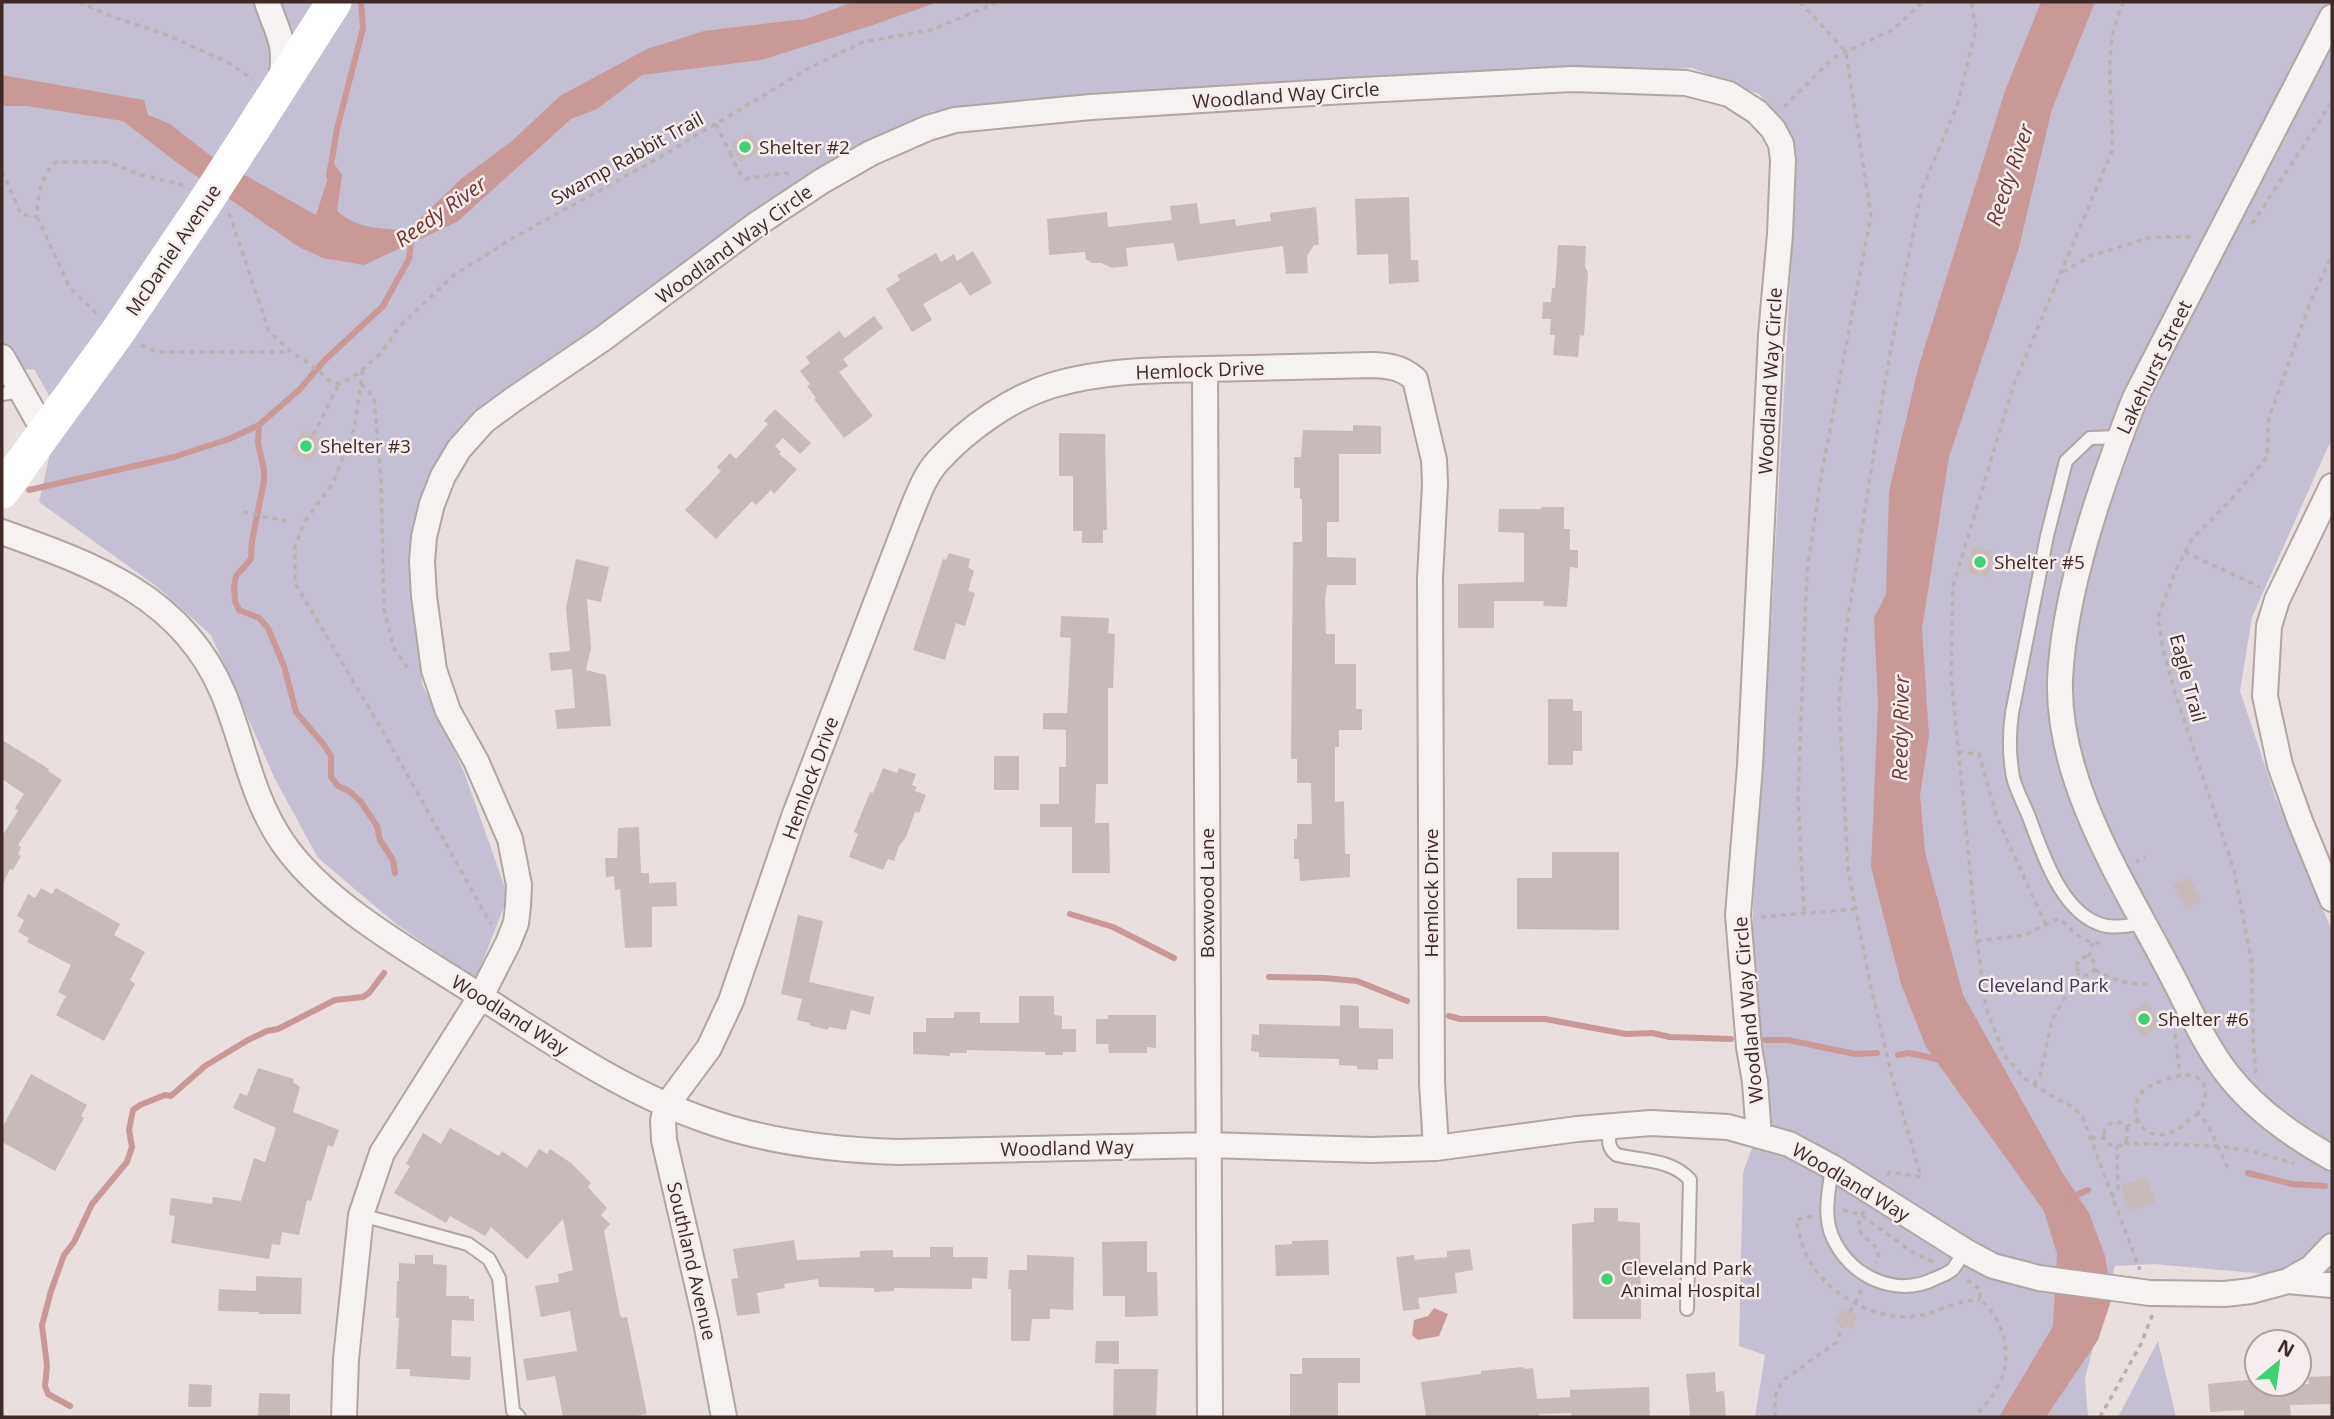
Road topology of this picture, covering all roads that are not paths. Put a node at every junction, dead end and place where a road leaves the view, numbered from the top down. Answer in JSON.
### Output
{"nodes":[{"id":1,"x":267,"y":2,"type":"edge"},
{"id":2,"x":334,"y":2,"type":"edge"},
{"id":3,"x":2332,"y":17,"type":"edge"},
{"id":4,"x":268,"y":87,"type":"junction"},
{"id":5,"x":2,"y":357,"type":"edge"},
{"id":6,"x":1205,"y":369,"type":"junction"},
{"id":7,"x":11,"y":392,"type":"edge"},
{"id":8,"x":44,"y":431,"type":"junction"},
{"id":9,"x":2120,"y":437,"type":"junction"},
{"id":10,"x":2332,"y":486,"type":"edge"},
{"id":11,"x":2,"y":491,"type":"edge"},
{"id":12,"x":2324,"y":525,"type":"edge"},
{"id":13,"x":2,"y":532,"type":"edge"},
{"id":14,"x":2332,"y":899,"type":"edge"},
{"id":15,"x":2145,"y":923,"type":"junction"},
{"id":16,"x":481,"y":996,"type":"junction"},
{"id":17,"x":666,"y":1106,"type":"junction"},
{"id":18,"x":1611,"y":1126,"type":"junction"},
{"id":19,"x":1759,"y":1136,"type":"junction"},
{"id":20,"x":1209,"y":1145,"type":"junction"},
{"id":21,"x":1436,"y":1147,"type":"junction"},
{"id":22,"x":2332,"y":1158,"type":"edge"},
{"id":23,"x":1832,"y":1167,"type":"junction"},
{"id":24,"x":360,"y":1215,"type":"junction"},
{"id":25,"x":2331,"y":1250,"type":"edge"},
{"id":26,"x":1958,"y":1261,"type":"junction"},
{"id":27,"x":2288,"y":1281,"type":"junction"},
{"id":28,"x":2332,"y":1285,"type":"edge"},
{"id":29,"x":1686,"y":1309,"type":"dead end"},
{"id":30,"x":344,"y":1417,"type":"edge"},
{"id":31,"x":519,"y":1417,"type":"edge"},
{"id":32,"x":724,"y":1417,"type":"edge"},
{"id":33,"x":1210,"y":1417,"type":"edge"}],
"edges":[{"from":1,"to":4,"type":"street"},
{"from":2,"to":4,"type":"street","name":"McDaniel Avenue"},
{"from":3,"to":9,"type":"street","name":"Lakehurst Street"},
{"from":4,"to":8,"type":"street","name":"McDaniel Avenue","bridge":true},
{"from":5,"to":7,"type":"street"},
{"from":6,"to":17,"type":"street","name":"Hemlock Drive"},
{"from":6,"to":20,"type":"street","name":"Boxwood Lane"},
{"from":6,"to":21,"type":"street","name":"Hemlock Drive"},
{"from":7,"to":8,"type":"street"},
{"from":8,"to":11,"type":"street","name":"McDaniel Avenue"},
{"from":9,"to":15,"type":"street","name":"Lakehurst Street"},
{"from":9,"to":15,"type":"lane"},
{"from":10,"to":12,"type":"street"},
{"from":12,"to":14,"type":"street"},
{"from":13,"to":16,"type":"street","name":"Woodland Way"},
{"from":15,"to":22,"type":"street","name":"Lakehurst Street"},
{"from":16,"to":17,"type":"street","name":"Woodland Way"},
{"from":16,"to":19,"type":"street","name":"Woodland Way Circle"},
{"from":16,"to":24,"type":"street","name":"Woodland Way Circle"},
{"from":17,"to":20,"type":"street","name":"Woodland Way"},
{"from":17,"to":32,"type":"street","name":"Southland Avenue"},
{"from":18,"to":19,"type":"street","name":"Woodland Way"},
{"from":18,"to":21,"type":"street","name":"Woodland Way"},
{"from":18,"to":29,"type":"lane"},
{"from":19,"to":23,"type":"street","name":"Woodland Way"},
{"from":20,"to":21,"type":"street","name":"Woodland Way"},
{"from":20,"to":33,"type":"street","name":"Boxwood Lane"},
{"from":23,"to":26,"type":"street","name":"Woodland Way"},
{"from":23,"to":26,"type":"lane"},
{"from":24,"to":30,"type":"street","name":"Woodland Way Circle"},
{"from":24,"to":31,"type":"lane"},
{"from":25,"to":27,"type":"street","name":"Woodland Way"},
{"from":26,"to":27,"type":"street","name":"Woodland Way"},
{"from":27,"to":28,"type":"street"}]}
